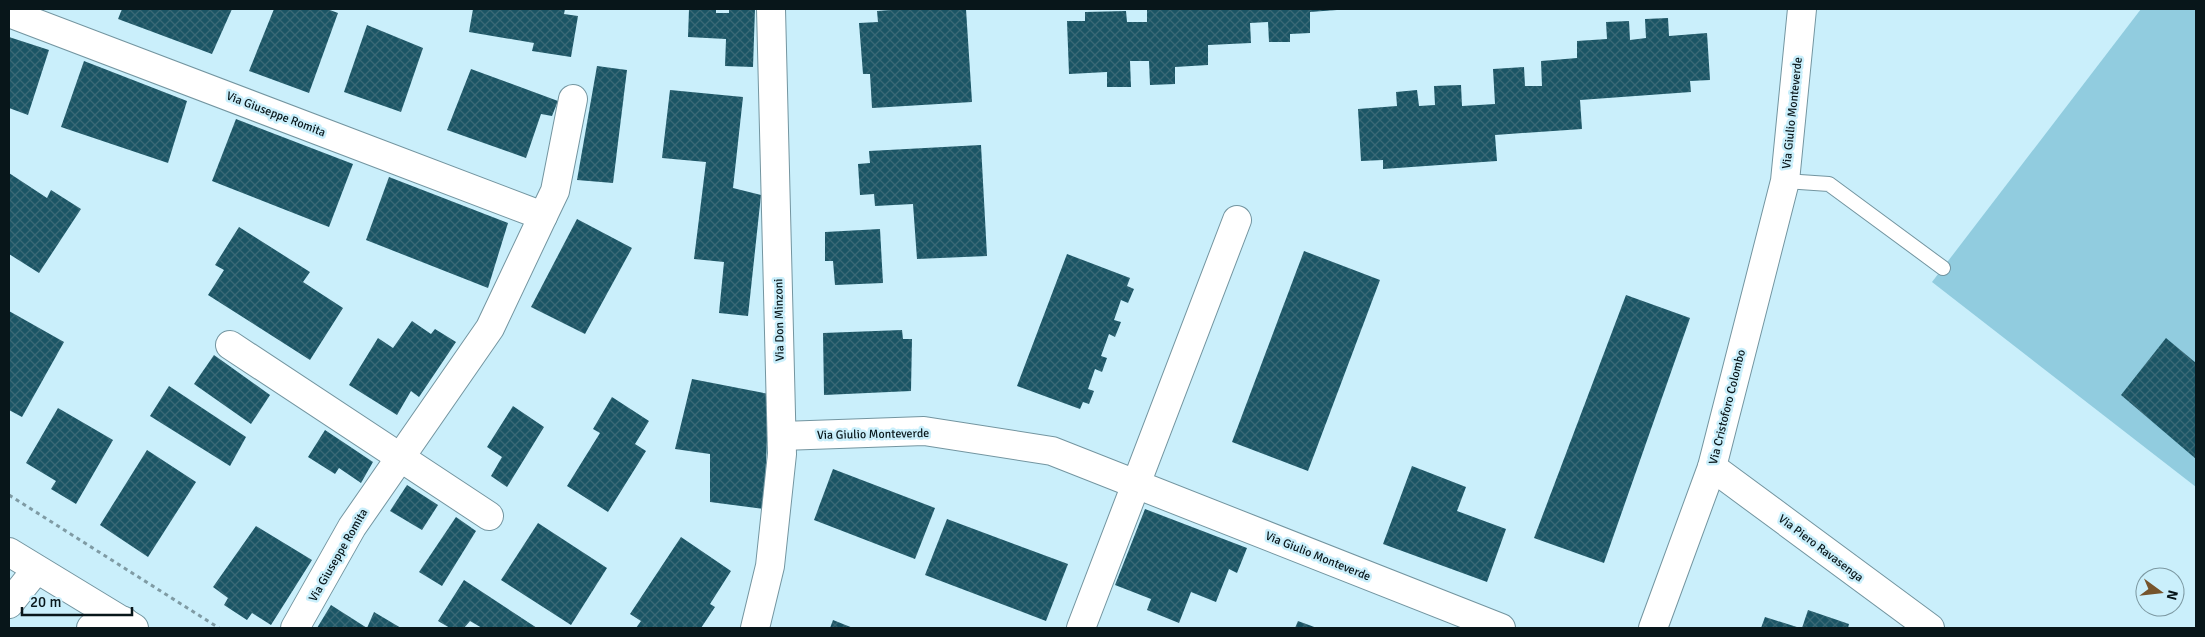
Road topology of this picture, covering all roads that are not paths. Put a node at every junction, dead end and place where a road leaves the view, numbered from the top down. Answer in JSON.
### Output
{"nodes":[{"id":1,"x":771,"y":9,"type":"edge"},
{"id":2,"x":1802,"y":9,"type":"edge"},
{"id":3,"x":9,"y":13,"type":"edge"},
{"id":4,"x":573,"y":99,"type":"dead end"},
{"id":5,"x":1785,"y":181,"type":"junction"},
{"id":6,"x":543,"y":216,"type":"junction"},
{"id":7,"x":1237,"y":220,"type":"dead end"},
{"id":8,"x":1943,"y":268,"type":"dead end"},
{"id":9,"x":230,"y":345,"type":"dead end"},
{"id":10,"x":782,"y":445,"type":"junction"},
{"id":11,"x":400,"y":459,"type":"junction"},
{"id":12,"x":1712,"y":467,"type":"junction"},
{"id":13,"x":1136,"y":485,"type":"junction"},
{"id":14,"x":489,"y":516,"type":"dead end"},
{"id":15,"x":9,"y":552,"type":"edge"},
{"id":16,"x":36,"y":570,"type":"junction"},
{"id":17,"x":9,"y":604,"type":"edge"},
{"id":18,"x":129,"y":624,"type":"edge"},
{"id":19,"x":91,"y":628,"type":"edge"},
{"id":20,"x":295,"y":628,"type":"edge"},
{"id":21,"x":755,"y":628,"type":"edge"},
{"id":22,"x":1081,"y":628,"type":"edge"},
{"id":23,"x":1501,"y":628,"type":"edge"},
{"id":24,"x":1654,"y":628,"type":"edge"},
{"id":25,"x":1930,"y":628,"type":"edge"}],
"edges":[{"from":1,"to":10,"type":"street","name":"Via Don Minzoni"},
{"from":2,"to":5,"type":"street","name":"Via Giulio Monteverde"},
{"from":3,"to":6,"type":"street","name":"Via Giuseppe Romita"},
{"from":4,"to":6,"type":"street","name":"Via Giuseppe Romita"},
{"from":5,"to":8,"type":"lane","name":"Via Giulio Monteverde"},
{"from":5,"to":12,"type":"street","name":"Via Cristoforo Colombo"},
{"from":6,"to":11,"type":"street","name":"Via Giuseppe Romita"},
{"from":7,"to":13,"type":"street"},
{"from":9,"to":11,"type":"street"},
{"from":10,"to":13,"type":"street","name":"Via Giulio Monteverde"},
{"from":10,"to":21,"type":"street","name":"Via Don Minzoni"},
{"from":11,"to":14,"type":"street"},
{"from":11,"to":20,"type":"street","name":"Via Giuseppe Romita"},
{"from":12,"to":24,"type":"street","name":"Via Cristoforo Colombo"},
{"from":12,"to":25,"type":"street","name":"Via Piero Ravasenga"},
{"from":13,"to":22,"type":"street"},
{"from":13,"to":23,"type":"street","name":"Via Giulio Monteverde"},
{"from":15,"to":16,"type":"street"},
{"from":16,"to":17,"type":"street"},
{"from":16,"to":18,"type":"street"},
{"from":18,"to":19,"type":"street"}]}
